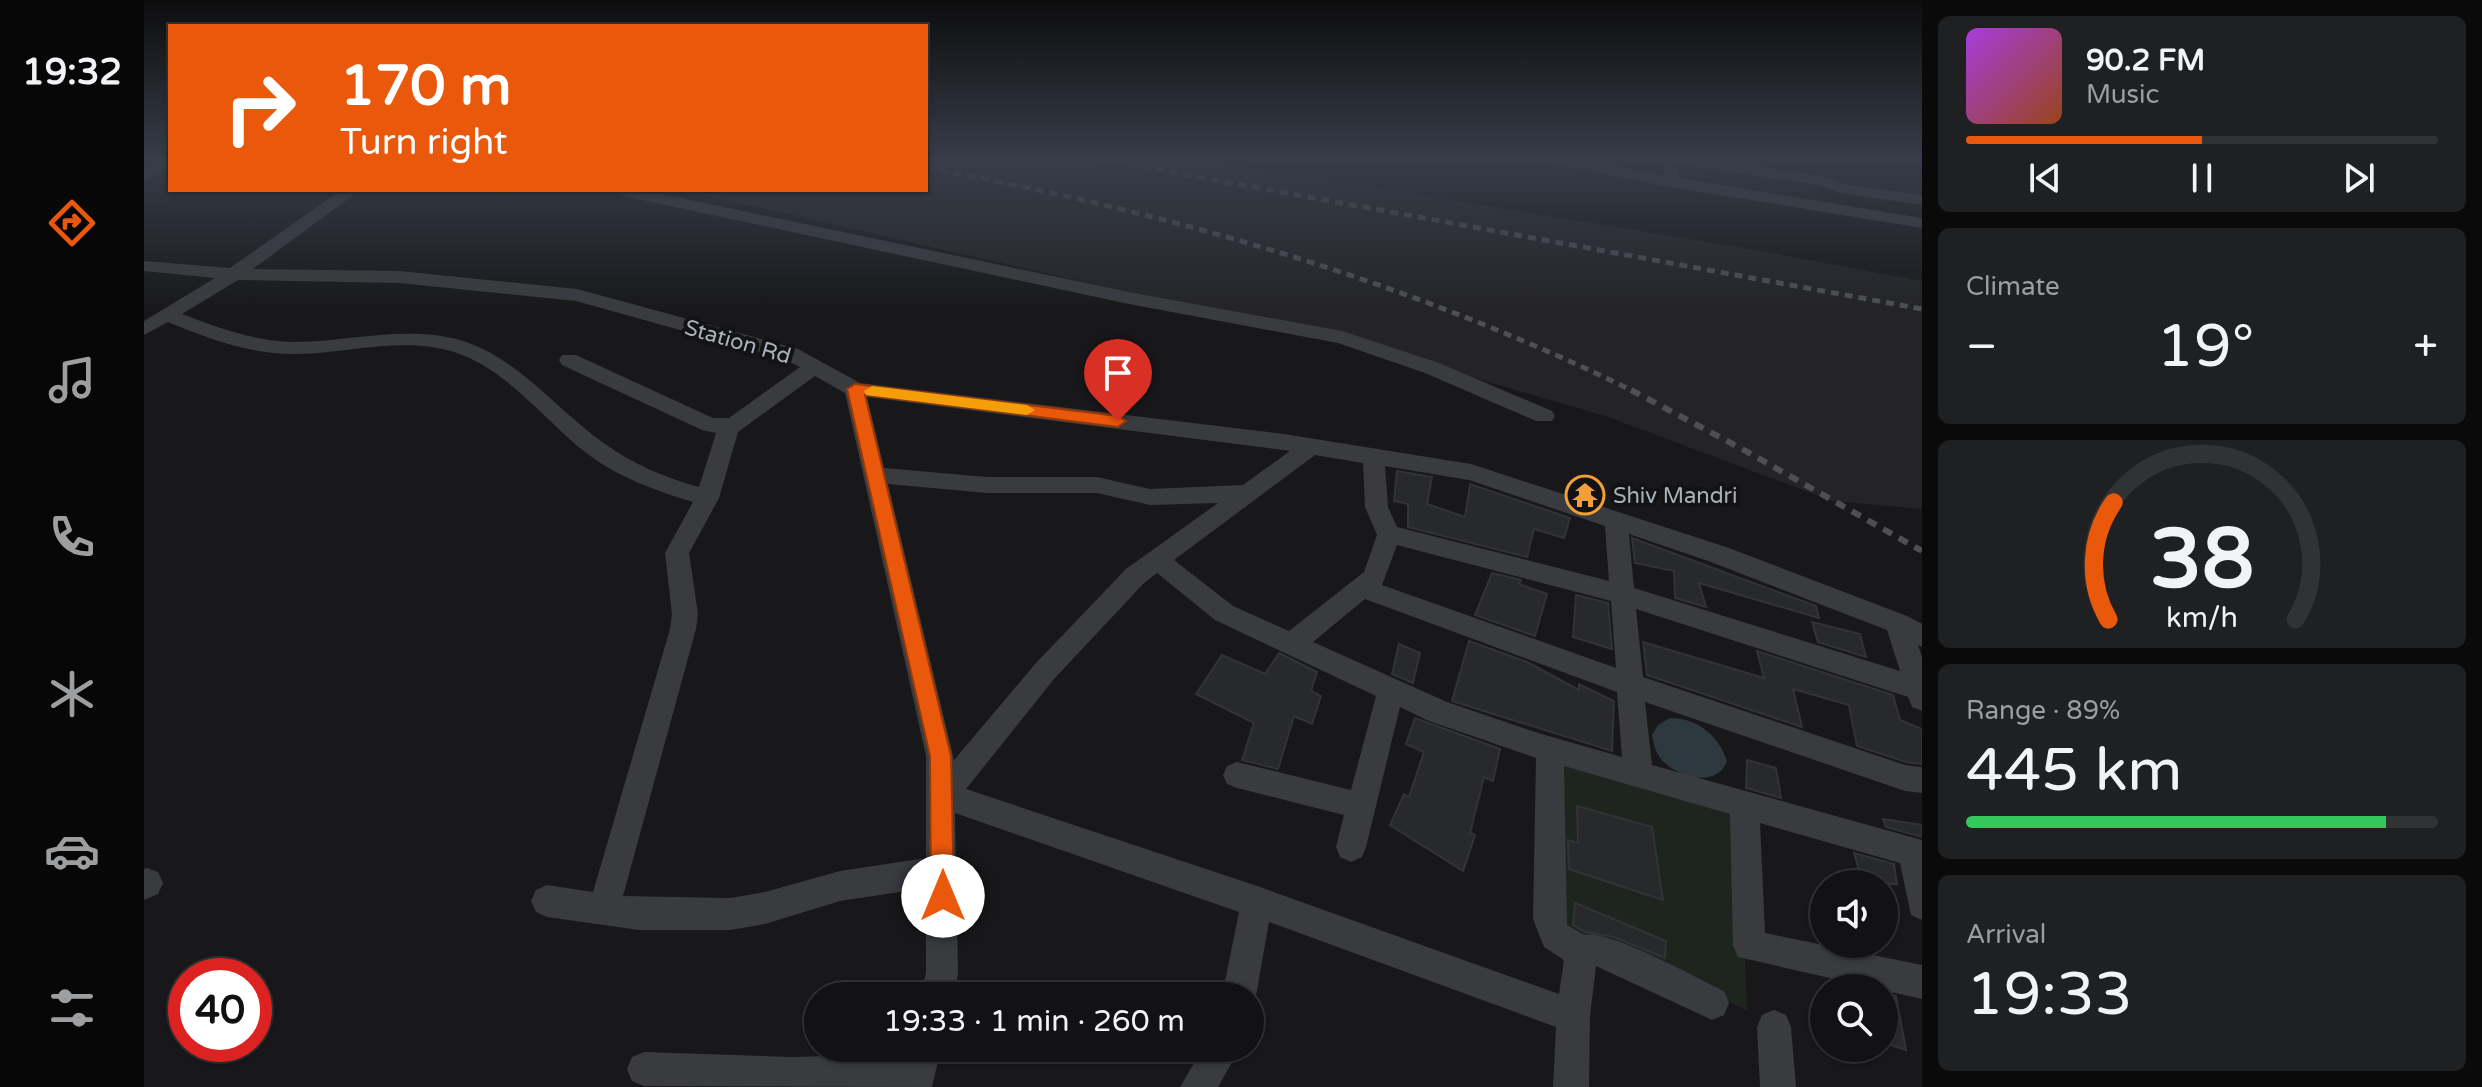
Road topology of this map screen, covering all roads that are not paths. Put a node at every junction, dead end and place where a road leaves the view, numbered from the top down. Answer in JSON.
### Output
{"nodes":[{"id":1,"x":324,"y":210,"type":"edge"},
{"id":2,"x":712,"y":210,"type":"edge"},
{"id":3,"x":1841,"y":210,"type":"edge"},
{"id":4,"x":1922,"y":223,"type":"edge"},
{"id":5,"x":144,"y":266,"type":"edge"},
{"id":6,"x":234,"y":274,"type":"junction"},
{"id":7,"x":167,"y":315,"type":"junction"},
{"id":8,"x":144,"y":329,"type":"edge"},
{"id":9,"x":569,"y":360,"type":"dead end"},
{"id":10,"x":815,"y":366,"type":"junction"},
{"id":11,"x":855,"y":389,"type":"junction"},
{"id":12,"x":1544,"y":416,"type":"dead end"},
{"id":13,"x":728,"y":428,"type":"junction"},
{"id":14,"x":1312,"y":446,"type":"junction"},
{"id":15,"x":1374,"y":455,"type":"junction"},
{"id":16,"x":876,"y":475,"type":"junction"},
{"id":17,"x":1248,"y":493,"type":"junction"},
{"id":18,"x":707,"y":498,"type":"junction"},
{"id":19,"x":1616,"y":519,"type":"junction"},
{"id":20,"x":1389,"y":534,"type":"junction"},
{"id":21,"x":1157,"y":560,"type":"junction"},
{"id":22,"x":1364,"y":589,"type":"junction"},
{"id":23,"x":1622,"y":594,"type":"junction"},
{"id":24,"x":1898,"y":623,"type":"junction"},
{"id":25,"x":1922,"y":636,"type":"edge"},
{"id":26,"x":1290,"y":645,"type":"junction"},
{"id":27,"x":1631,"y":685,"type":"junction"},
{"id":28,"x":1391,"y":690,"type":"junction"},
{"id":29,"x":1920,"y":694,"type":"edge"},
{"id":30,"x":1550,"y":749,"type":"junction"},
{"id":31,"x":1638,"y":773,"type":"junction"},
{"id":32,"x":1237,"y":775,"type":"dead end"},
{"id":33,"x":1922,"y":780,"type":"edge"},
{"id":34,"x":943,"y":795,"type":"junction"},
{"id":35,"x":1745,"y":804,"type":"junction"},
{"id":36,"x":1362,"y":806,"type":"junction"},
{"id":37,"x":1351,"y":847,"type":"dead end"},
{"id":38,"x":1917,"y":854,"type":"edge"},
{"id":39,"x":943,"y":870,"type":"junction"},
{"id":40,"x":547,"y":901,"type":"dead end"},
{"id":41,"x":1257,"y":902,"type":"junction"},
{"id":42,"x":1922,"y":904,"type":"edge"},
{"id":43,"x":603,"y":910,"type":"junction"},
{"id":44,"x":1581,"y":952,"type":"junction"},
{"id":45,"x":940,"y":982,"type":"edge"},
{"id":46,"x":1242,"y":982,"type":"edge"},
{"id":47,"x":1922,"y":982,"type":"edge"},
{"id":48,"x":1712,"y":1003,"type":"dead end"},
{"id":49,"x":1573,"y":1016,"type":"junction"},
{"id":50,"x":1774,"y":1027,"type":"dead end"},
{"id":51,"x":1214,"y":1062,"type":"edge"},
{"id":52,"x":644,"y":1069,"type":"dead end"},
{"id":53,"x":919,"y":1069,"type":"edge"},
{"id":54,"x":1198,"y":1087,"type":"edge"},
{"id":55,"x":1571,"y":1087,"type":"edge"},
{"id":56,"x":1778,"y":1087,"type":"edge"}],
"edges":[{"from":1,"to":6,"type":"street"},
{"from":2,"to":12,"type":"street"},
{"from":3,"to":4,"type":"street"},
{"from":5,"to":6,"type":"street","name":"Station Rd"},
{"from":6,"to":7,"type":"street"},
{"from":6,"to":10,"type":"street","name":"Station Rd"},
{"from":7,"to":8,"type":"street"},
{"from":7,"to":18,"type":"street"},
{"from":9,"to":13,"type":"street"},
{"from":10,"to":11,"type":"street","name":"Station Rd"},
{"from":10,"to":13,"type":"street"},
{"from":11,"to":14,"type":"street"},
{"from":11,"to":16,"type":"street"},
{"from":13,"to":18,"type":"street"},
{"from":14,"to":15,"type":"street"},
{"from":14,"to":17,"type":"street"},
{"from":15,"to":19,"type":"street"},
{"from":15,"to":20,"type":"street"},
{"from":16,"to":17,"type":"street"},
{"from":16,"to":34,"type":"street"},
{"from":17,"to":21,"type":"street"},
{"from":18,"to":43,"type":"street"},
{"from":19,"to":23,"type":"street"},
{"from":19,"to":24,"type":"street"},
{"from":20,"to":22,"type":"street"},
{"from":20,"to":23,"type":"street"},
{"from":21,"to":26,"type":"street"},
{"from":21,"to":34,"type":"street"},
{"from":22,"to":26,"type":"street"},
{"from":22,"to":27,"type":"street"},
{"from":23,"to":27,"type":"street"},
{"from":23,"to":29,"type":"street"},
{"from":24,"to":25,"type":"street"},
{"from":24,"to":29,"type":"street"},
{"from":26,"to":28,"type":"street"},
{"from":27,"to":31,"type":"street"},
{"from":27,"to":33,"type":"street"},
{"from":28,"to":30,"type":"street"},
{"from":28,"to":36,"type":"street"},
{"from":30,"to":31,"type":"street"},
{"from":30,"to":44,"type":"street"},
{"from":31,"to":35,"type":"street"},
{"from":32,"to":36,"type":"street"},
{"from":34,"to":39,"type":"street"},
{"from":34,"to":41,"type":"street"},
{"from":35,"to":38,"type":"street"},
{"from":35,"to":47,"type":"street"},
{"from":36,"to":37,"type":"street"},
{"from":38,"to":42,"type":"street"},
{"from":39,"to":43,"type":"street"},
{"from":39,"to":45,"type":"street"},
{"from":40,"to":43,"type":"street"},
{"from":41,"to":46,"type":"street"},
{"from":41,"to":49,"type":"street"},
{"from":44,"to":48,"type":"street"},
{"from":44,"to":49,"type":"street"},
{"from":49,"to":55,"type":"street"},
{"from":50,"to":56,"type":"street"},
{"from":51,"to":54,"type":"street"},
{"from":52,"to":53,"type":"street"}]}
